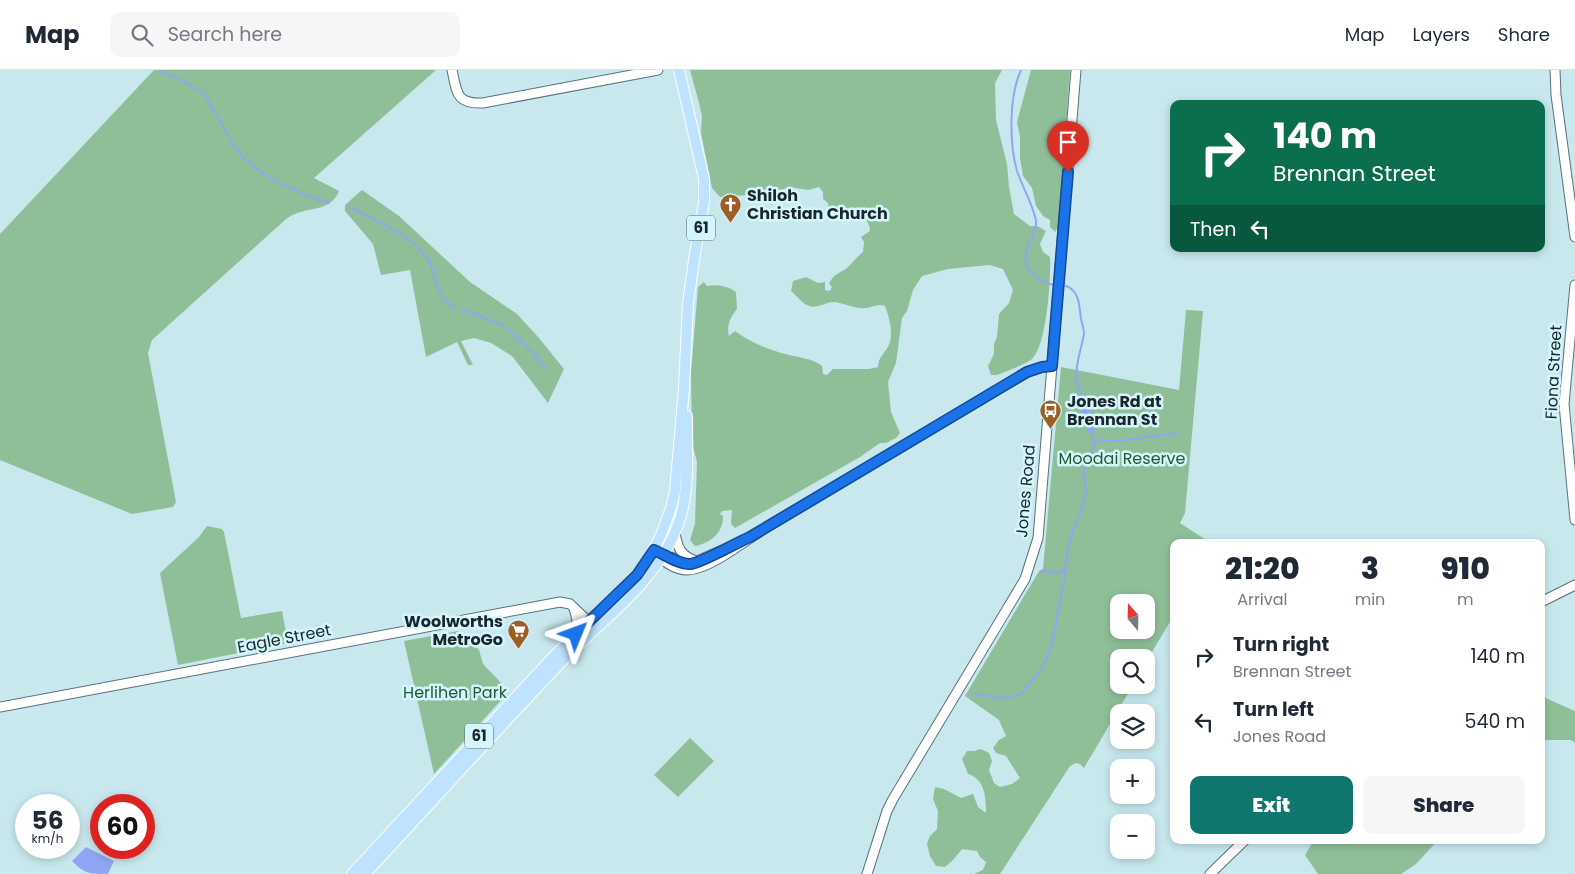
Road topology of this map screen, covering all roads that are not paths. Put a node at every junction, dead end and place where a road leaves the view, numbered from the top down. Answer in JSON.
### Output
{"nodes":[{"id":1,"x":452,"y":70,"type":"edge"},
{"id":2,"x":658,"y":70,"type":"edge"},
{"id":3,"x":679,"y":70,"type":"edge"},
{"id":4,"x":1076,"y":70,"type":"edge"},
{"id":5,"x":1556,"y":70,"type":"edge"},
{"id":6,"x":1575,"y":237,"type":"edge"},
{"id":7,"x":1575,"y":285,"type":"edge"},
{"id":8,"x":1052,"y":366,"type":"junction"},
{"id":9,"x":684,"y":388,"type":"junction"},
{"id":10,"x":1575,"y":520,"type":"edge"},
{"id":11,"x":675,"y":532,"type":"junction"},
{"id":12,"x":750,"y":537,"type":"junction"},
{"id":13,"x":654,"y":550,"type":"junction"},
{"id":14,"x":663,"y":557,"type":"junction"},
{"id":15,"x":698,"y":561,"type":"junction"},
{"id":16,"x":1575,"y":585,"type":"edge"},
{"id":17,"x":1545,"y":600,"type":"edge"},
{"id":18,"x":573,"y":606,"type":"junction"},
{"id":19,"x":592,"y":625,"type":"junction"},
{"id":20,"x":576,"y":634,"type":"junction"},
{"id":21,"x":0,"y":707,"type":"edge"},
{"id":22,"x":1241,"y":844,"type":"edge"},
{"id":23,"x":352,"y":874,"type":"edge"},
{"id":24,"x":365,"y":874,"type":"edge"},
{"id":25,"x":867,"y":874,"type":"edge"},
{"id":26,"x":1210,"y":874,"type":"edge"}],
"edges":[{"from":1,"to":2,"type":"street"},
{"from":3,"to":9,"type":"main road","number":"61"},
{"from":4,"to":8,"type":"street","name":"Jones Road"},
{"from":5,"to":6,"type":"street"},
{"from":7,"to":10,"type":"street","name":"Fiona Street"},
{"from":8,"to":12,"type":"street"},
{"from":8,"to":25,"type":"street","name":"Jones Road"},
{"from":9,"to":11,"type":"main road","number":"61"},
{"from":9,"to":13,"type":"main road","number":"61"},
{"from":11,"to":14,"type":"main road","number":"61"},
{"from":11,"to":15,"type":"street"},
{"from":12,"to":14,"type":"street"},
{"from":12,"to":15,"type":"street"},
{"from":13,"to":14,"type":"street"},
{"from":13,"to":19,"type":"main road","number":"61"},
{"from":14,"to":15,"type":"street"},
{"from":14,"to":19,"type":"main road","number":"61"},
{"from":16,"to":17,"type":"street"},
{"from":18,"to":19,"type":"street"},
{"from":18,"to":20,"type":"street"},
{"from":18,"to":21,"type":"street","name":"Eagle Street"},
{"from":19,"to":20,"type":"main road","number":"61"},
{"from":19,"to":24,"type":"main road","number":"61"},
{"from":20,"to":23,"type":"main road","number":"61"},
{"from":22,"to":26,"type":"street"}]}
